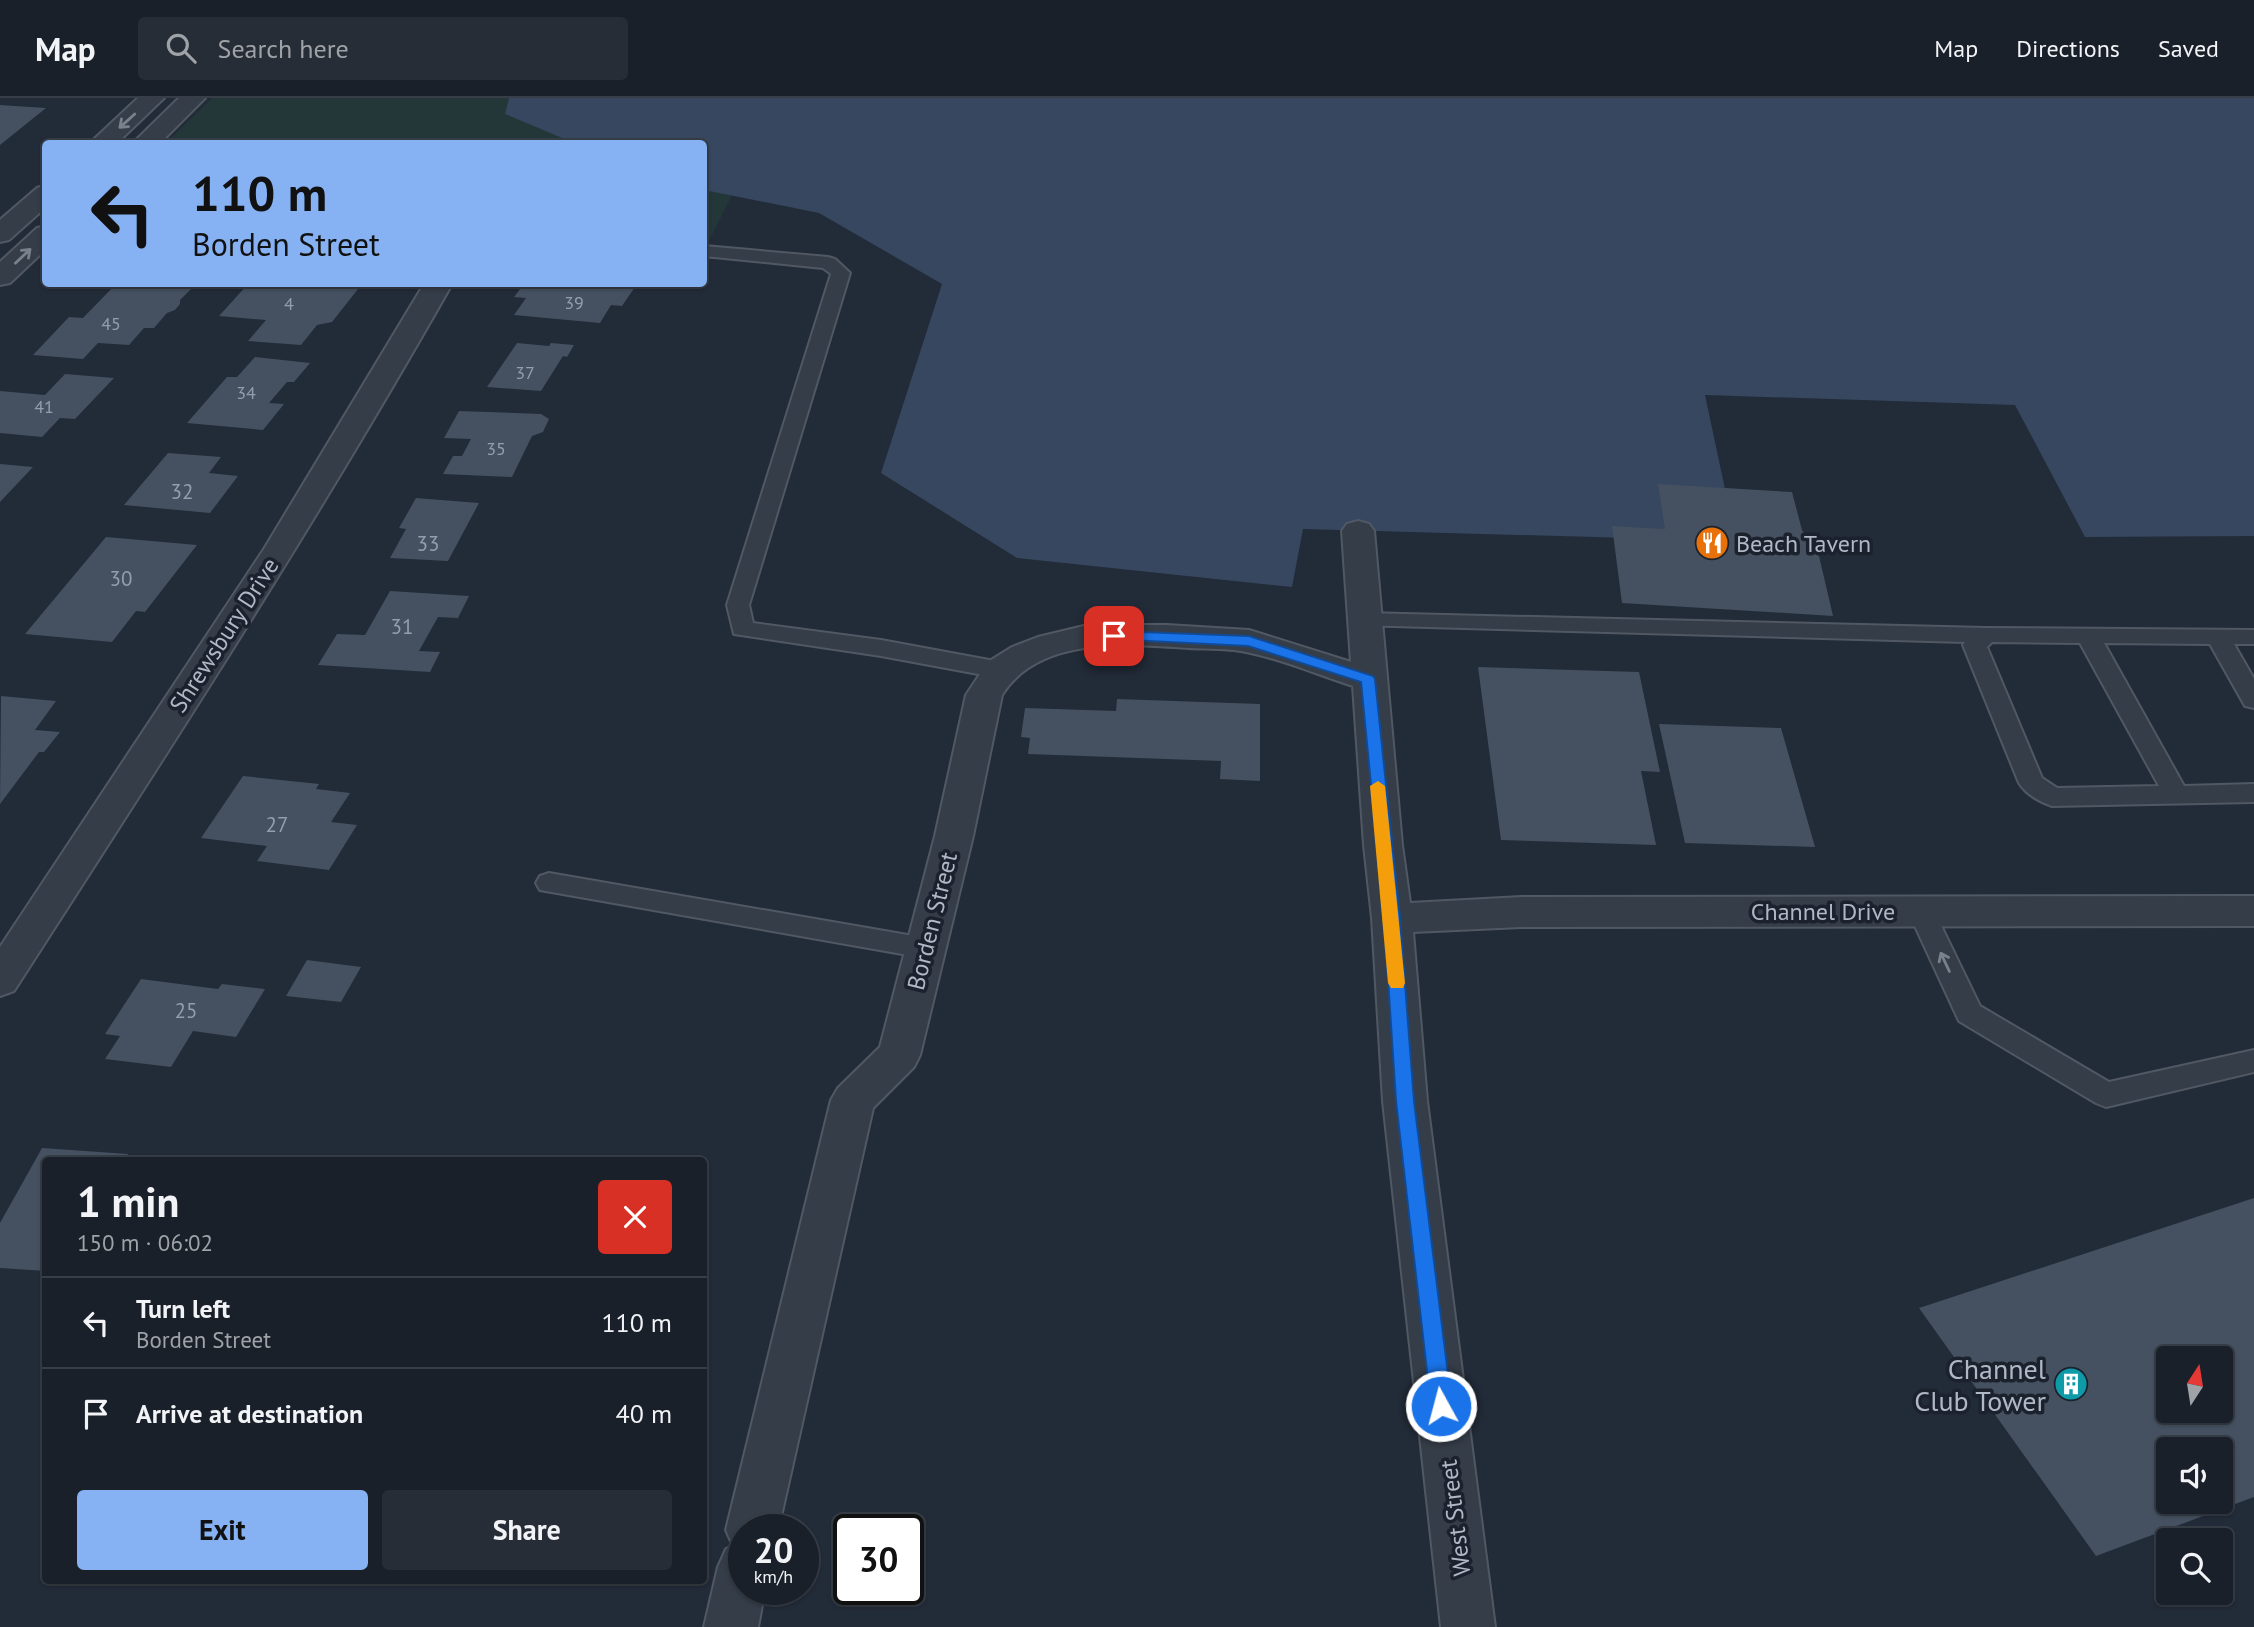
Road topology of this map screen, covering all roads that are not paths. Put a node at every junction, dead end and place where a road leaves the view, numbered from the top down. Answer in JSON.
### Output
{"nodes":[{"id":1,"x":152,"y":98,"type":"edge"},
{"id":2,"x":193,"y":98,"type":"edge"},
{"id":3,"x":105,"y":140,"type":"edge"},
{"id":4,"x":148,"y":140,"type":"edge"},
{"id":5,"x":42,"y":200,"type":"edge"},
{"id":6,"x":0,"y":234,"type":"edge"},
{"id":7,"x":42,"y":238,"type":"edge"},
{"id":8,"x":707,"y":251,"type":"edge"},
{"id":9,"x":0,"y":277,"type":"edge"},
{"id":10,"x":436,"y":287,"type":"edge"},
{"id":11,"x":1358,"y":531,"type":"dead end"},
{"id":12,"x":1365,"y":620,"type":"junction"},
{"id":13,"x":1986,"y":635,"type":"junction"},
{"id":14,"x":2088,"y":636,"type":"junction"},
{"id":15,"x":2254,"y":636,"type":"edge"},
{"id":16,"x":2218,"y":637,"type":"junction"},
{"id":17,"x":1000,"y":670,"type":"junction"},
{"id":18,"x":1368,"y":679,"type":"junction"},
{"id":19,"x":2254,"y":700,"type":"edge"},
{"id":20,"x":2254,"y":793,"type":"edge"},
{"id":21,"x":2176,"y":794,"type":"junction"},
{"id":22,"x":549,"y":883,"type":"dead end"},
{"id":23,"x":1921,"y":911,"type":"junction"},
{"id":24,"x":2254,"y":911,"type":"edge"},
{"id":25,"x":1392,"y":918,"type":"junction"},
{"id":26,"x":925,"y":948,"type":"junction"},
{"id":27,"x":0,"y":980,"type":"edge"},
{"id":28,"x":2254,"y":1061,"type":"edge"},
{"id":29,"x":756,"y":1514,"type":"edge"},
{"id":30,"x":736,"y":1605,"type":"edge"},
{"id":31,"x":731,"y":1627,"type":"edge"},
{"id":32,"x":1468,"y":1627,"type":"edge"}],
"edges":[{"from":1,"to":3,"type":"street","one_way":true},
{"from":2,"to":4,"type":"street"},
{"from":5,"to":6,"type":"street"},
{"from":9,"to":7,"type":"street","one_way":true},
{"from":8,"to":17,"type":"lane"},
{"from":10,"to":27,"type":"street","name":"Shrewsbury Drive"},
{"from":11,"to":12,"type":"street","name":"West Street"},
{"from":12,"to":13,"type":"lane"},
{"from":12,"to":18,"type":"street","name":"West Street"},
{"from":13,"to":14,"type":"lane"},
{"from":13,"to":21,"type":"lane"},
{"from":14,"to":16,"type":"lane"},
{"from":14,"to":21,"type":"lane"},
{"from":15,"to":16,"type":"lane"},
{"from":16,"to":19,"type":"lane"},
{"from":17,"to":18,"type":"street"},
{"from":17,"to":26,"type":"street","name":"Borden Street"},
{"from":18,"to":25,"type":"street","name":"West Street"},
{"from":20,"to":21,"type":"lane"},
{"from":22,"to":26,"type":"lane"},
{"from":23,"to":24,"type":"street","name":"Channel Drive"},
{"from":23,"to":25,"type":"street","name":"Channel Drive"},
{"from":28,"to":23,"type":"lane","one_way":true},
{"from":25,"to":32,"type":"street","name":"West Street"},
{"from":26,"to":29,"type":"street","name":"Borden Street"},
{"from":30,"to":31,"type":"street"}]}
